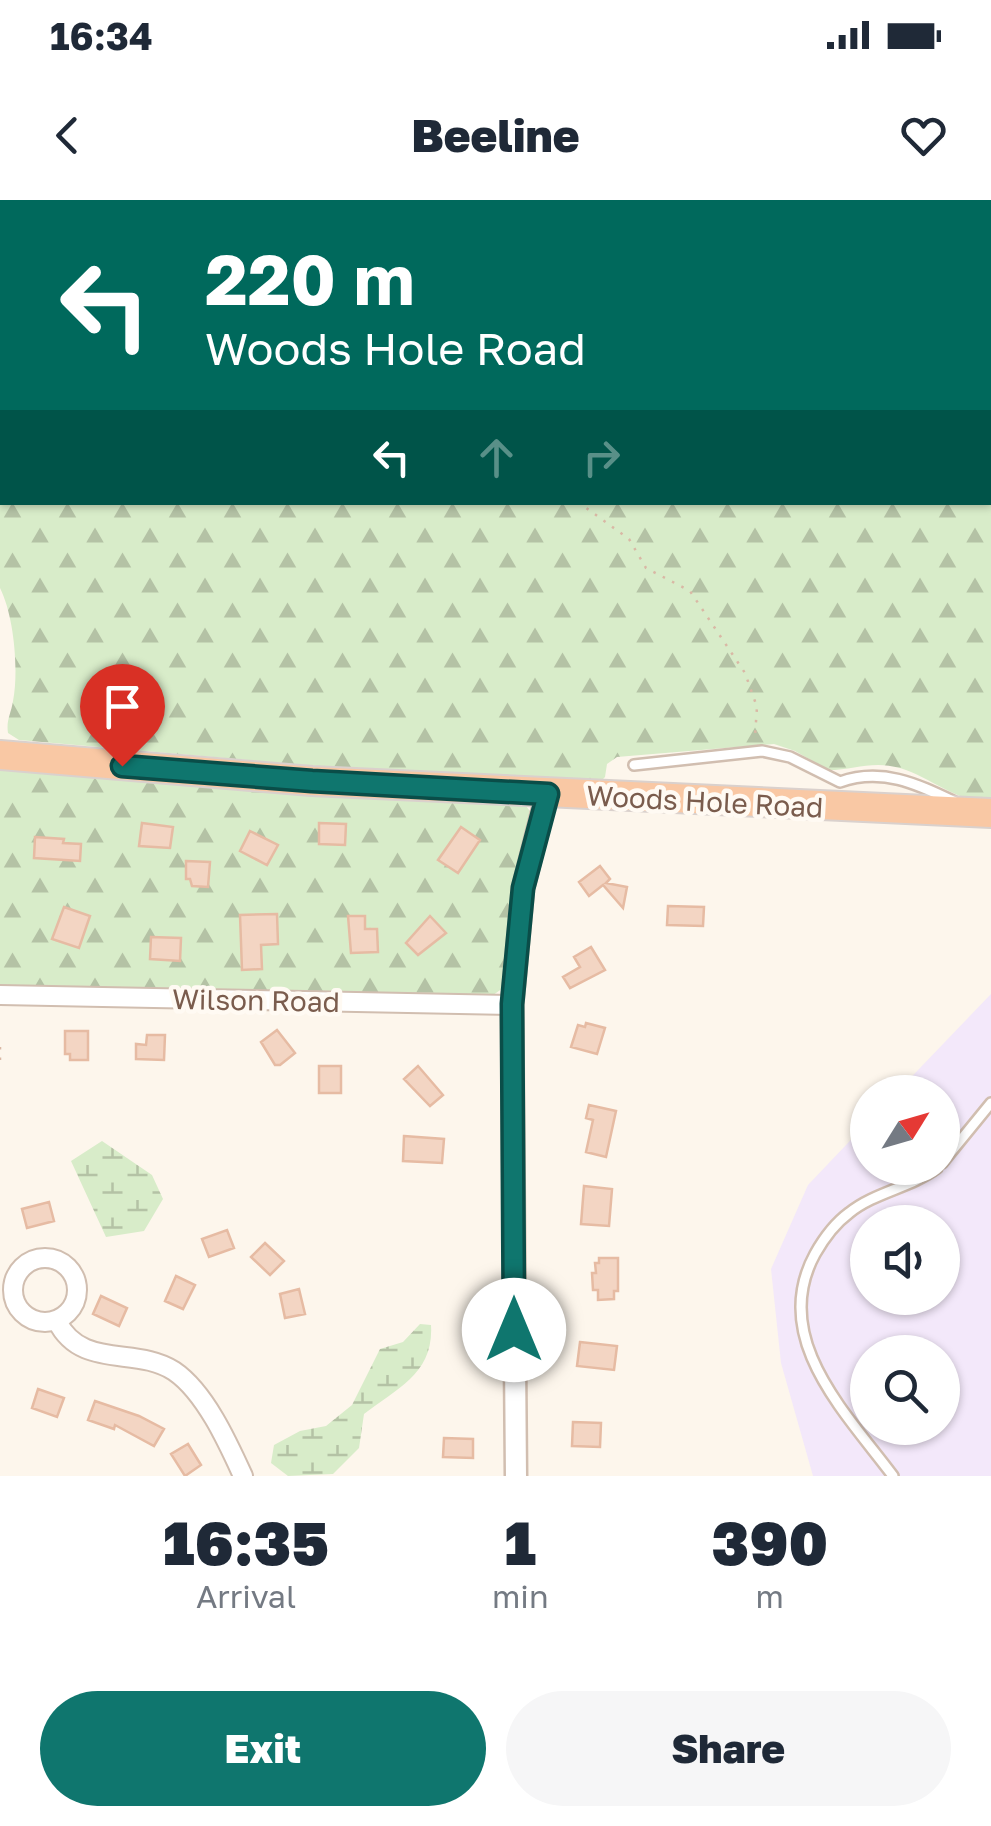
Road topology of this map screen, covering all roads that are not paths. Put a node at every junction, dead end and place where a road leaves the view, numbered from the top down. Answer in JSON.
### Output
{"nodes":[{"id":1,"x":0,"y":754,"type":"edge"},
{"id":2,"x":634,"y":765,"type":"dead end"},
{"id":3,"x":840,"y":782,"type":"junction"},
{"id":4,"x":548,"y":794,"type":"junction"},
{"id":5,"x":804,"y":805,"type":"junction"},
{"id":6,"x":986,"y":813,"type":"edge"},
{"id":7,"x":0,"y":996,"type":"edge"},
{"id":8,"x":512,"y":1004,"type":"junction"},
{"id":9,"x":991,"y":1104,"type":"edge"},
{"id":10,"x":960,"y":1141,"type":"edge"},
{"id":11,"x":906,"y":1185,"type":"edge"},
{"id":12,"x":57,"y":1321,"type":"dead end"},
{"id":13,"x":243,"y":1476,"type":"edge"},
{"id":14,"x":516,"y":1476,"type":"edge"},
{"id":15,"x":893,"y":1476,"type":"edge"}],
"edges":[{"from":1,"to":4,"type":"highway","name":"Woods Hole Road"},
{"from":2,"to":3,"type":"lane"},
{"from":3,"to":5,"type":"lane"},
{"from":3,"to":6,"type":"lane"},
{"from":4,"to":5,"type":"highway","name":"Woods Hole Road"},
{"from":4,"to":8,"type":"street"},
{"from":5,"to":6,"type":"highway","name":"Woods Hole Road"},
{"from":7,"to":8,"type":"street","name":"Wilson Road"},
{"from":8,"to":14,"type":"street"},
{"from":9,"to":10,"type":"lane"},
{"from":11,"to":15,"type":"lane"},
{"from":12,"to":13,"type":"street"}]}
